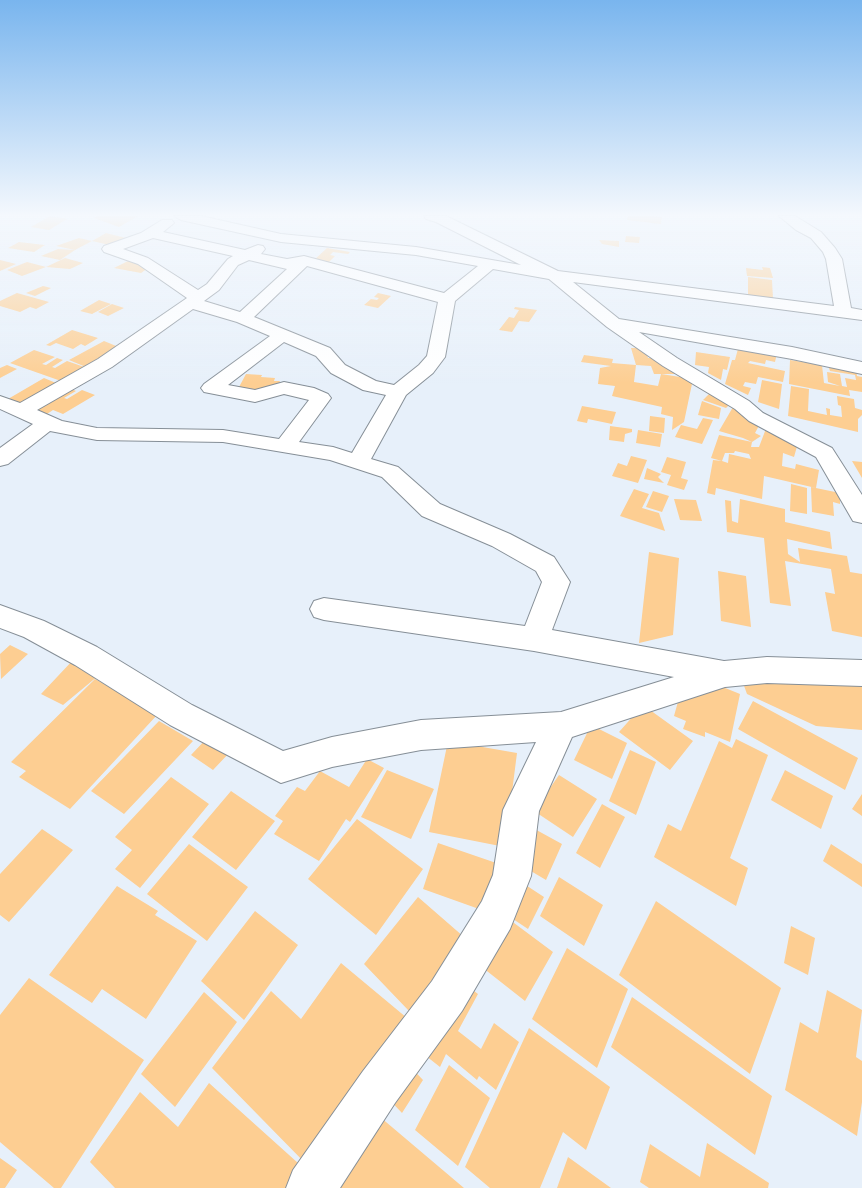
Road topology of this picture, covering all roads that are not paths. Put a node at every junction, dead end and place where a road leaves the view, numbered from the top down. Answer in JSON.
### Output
{"nodes":[{"id":1,"x":157,"y":271,"type":"edge"},
{"id":2,"x":226,"y":271,"type":"edge"},
{"id":3,"x":293,"y":271,"type":"edge"},
{"id":4,"x":343,"y":271,"type":"edge"},
{"id":5,"x":481,"y":271,"type":"edge"},
{"id":6,"x":533,"y":271,"type":"edge"},
{"id":7,"x":548,"y":271,"type":"edge"},
{"id":8,"x":836,"y":271,"type":"edge"},
{"id":9,"x":554,"y":275,"type":"junction"},
{"id":10,"x":447,"y":299,"type":"junction"},
{"id":11,"x":193,"y":300,"type":"junction"},
{"id":12,"x":843,"y":312,"type":"junction"},
{"id":13,"x":862,"y":315,"type":"edge"},
{"id":14,"x":243,"y":318,"type":"junction"},
{"id":15,"x":613,"y":323,"type":"junction"},
{"id":16,"x":284,"y":334,"type":"junction"},
{"id":17,"x":862,"y":368,"type":"edge"},
{"id":18,"x":398,"y":392,"type":"junction"},
{"id":19,"x":10,"y":406,"type":"edge"},
{"id":20,"x":48,"y":422,"type":"junction"},
{"id":21,"x":285,"y":446,"type":"junction"},
{"id":22,"x":0,"y":459,"type":"edge"},
{"id":23,"x":358,"y":462,"type":"junction"},
{"id":24,"x":862,"y":515,"type":"edge"},
{"id":25,"x":324,"y":609,"type":"dead end"},
{"id":26,"x":0,"y":616,"type":"edge"},
{"id":27,"x":534,"y":639,"type":"junction"},
{"id":28,"x":862,"y":673,"type":"edge"},
{"id":29,"x":725,"y":674,"type":"junction"},
{"id":30,"x":561,"y":726,"type":"junction"},
{"id":31,"x":310,"y":1188,"type":"edge"}],
"edges":[{"from":1,"to":11,"type":"street"},
{"from":2,"to":11,"type":"street"},
{"from":3,"to":14,"type":"street"},
{"from":4,"to":10,"type":"street"},
{"from":5,"to":10,"type":"street"},
{"from":6,"to":9,"type":"street"},
{"from":7,"to":9,"type":"street"},
{"from":8,"to":12,"type":"street"},
{"from":9,"to":12,"type":"street"},
{"from":9,"to":15,"type":"street"},
{"from":10,"to":18,"type":"street"},
{"from":11,"to":14,"type":"street"},
{"from":11,"to":19,"type":"street"},
{"from":12,"to":13,"type":"street"},
{"from":14,"to":16,"type":"street"},
{"from":15,"to":17,"type":"street"},
{"from":15,"to":24,"type":"street"},
{"from":16,"to":18,"type":"street"},
{"from":16,"to":21,"type":"street"},
{"from":18,"to":23,"type":"street"},
{"from":19,"to":20,"type":"street"},
{"from":20,"to":21,"type":"street"},
{"from":20,"to":22,"type":"street"},
{"from":21,"to":23,"type":"street"},
{"from":23,"to":27,"type":"street"},
{"from":25,"to":27,"type":"street"},
{"from":26,"to":30,"type":"street"},
{"from":27,"to":29,"type":"street"},
{"from":28,"to":29,"type":"street"},
{"from":29,"to":30,"type":"street"},
{"from":30,"to":31,"type":"street"}]}
